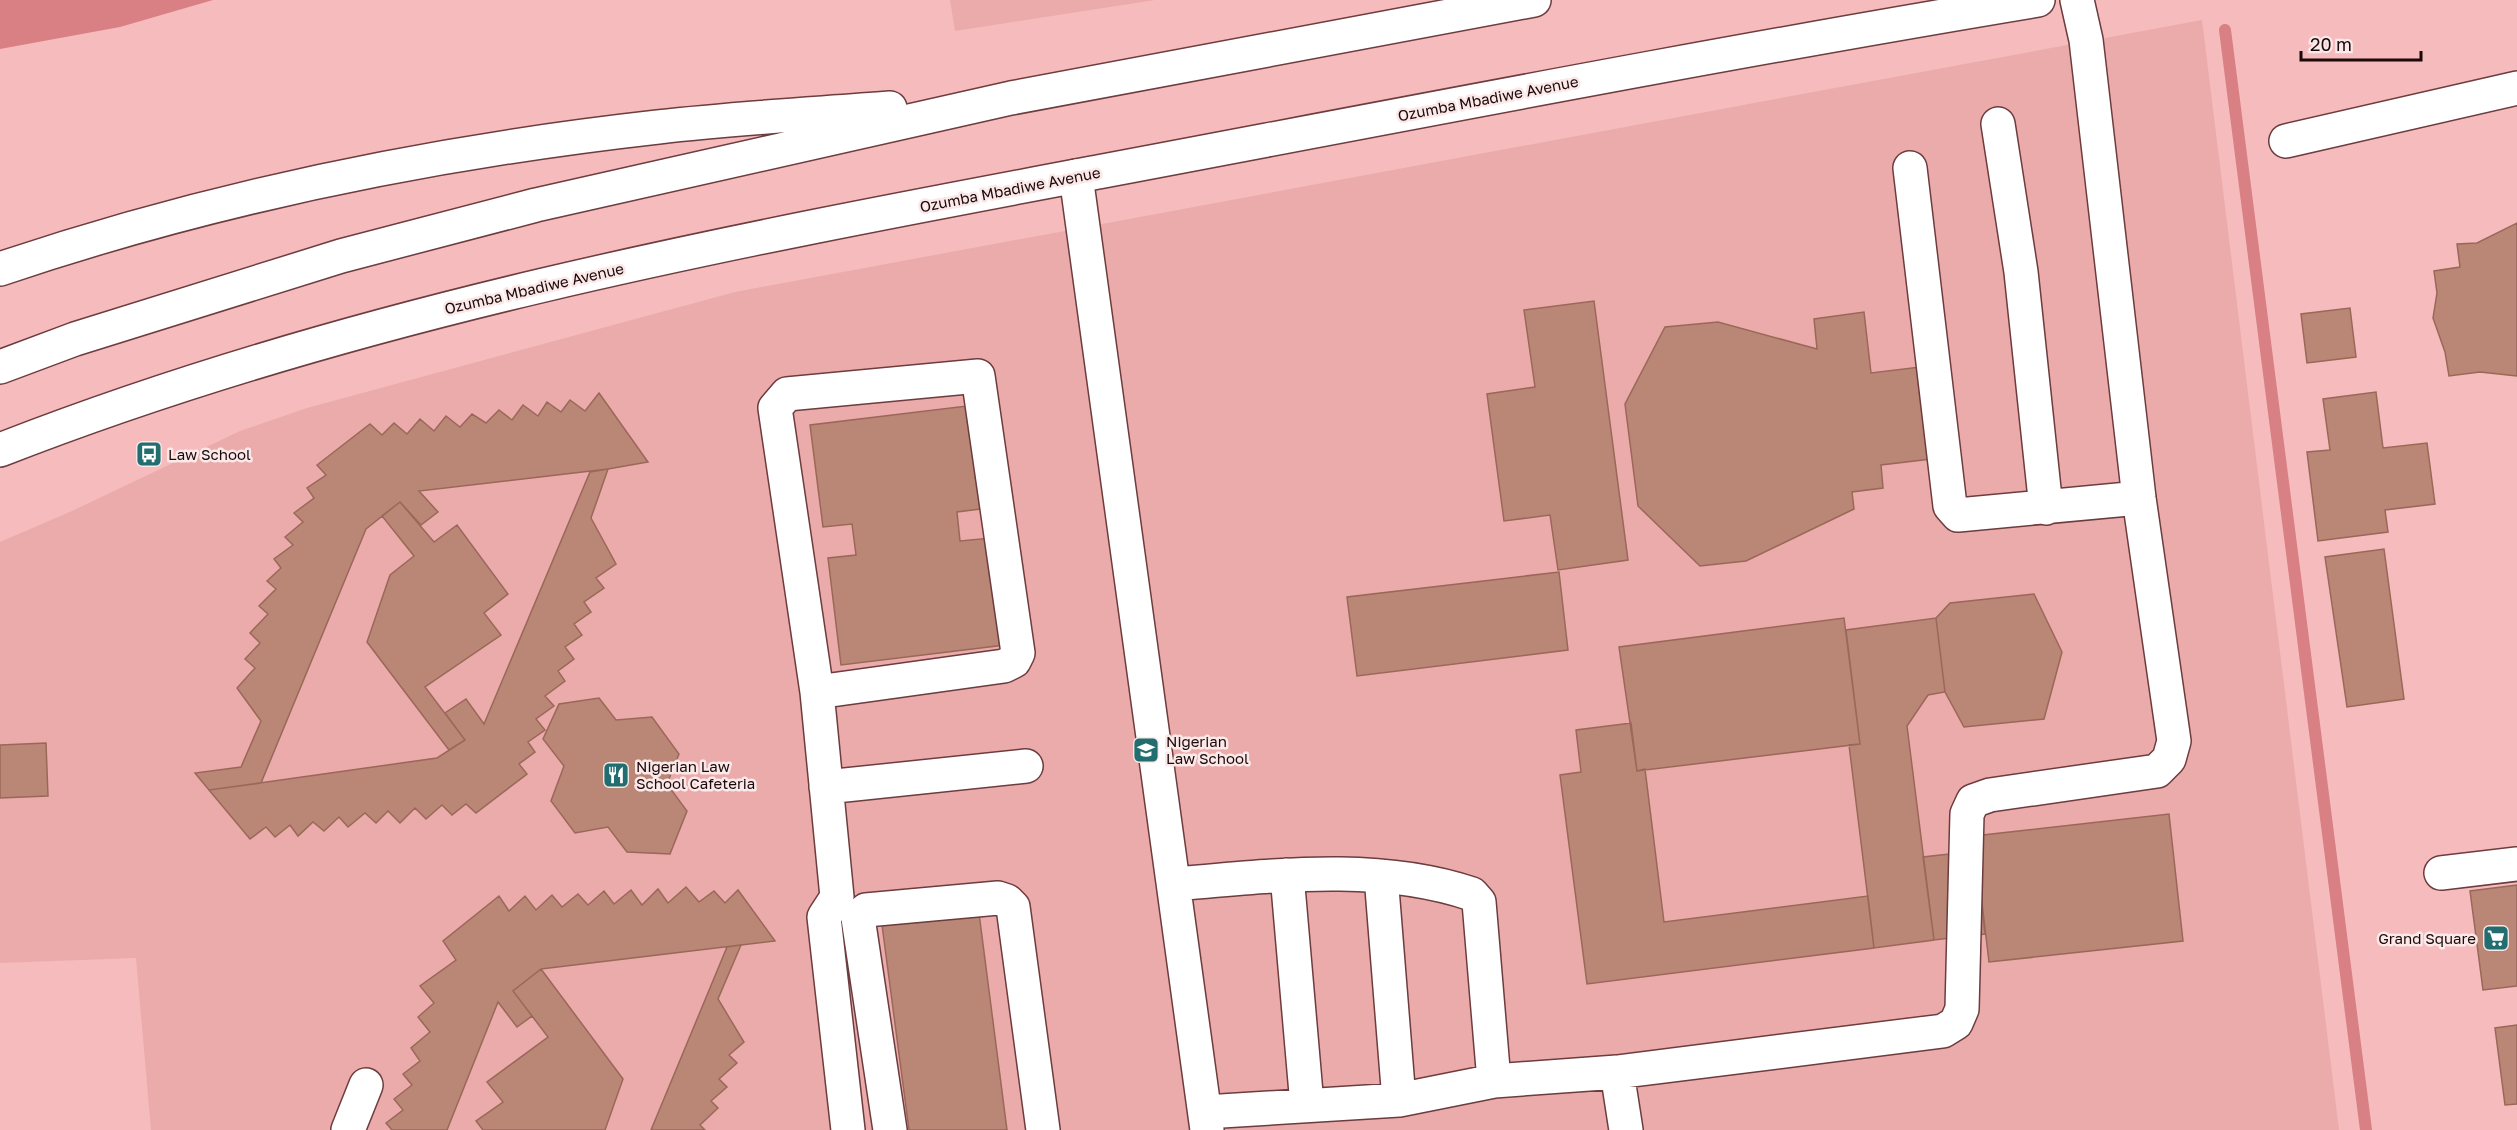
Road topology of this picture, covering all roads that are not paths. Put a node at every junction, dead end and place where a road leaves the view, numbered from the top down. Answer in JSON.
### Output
{"nodes":[{"id":1,"x":1534,"y":0,"type":"edge"},
{"id":2,"x":2038,"y":0,"type":"edge"},
{"id":3,"x":2077,"y":0,"type":"edge"},
{"id":4,"x":2517,"y":88,"type":"edge"},
{"id":5,"x":1011,"y":98,"type":"junction"},
{"id":6,"x":1998,"y":124,"type":"dead end"},
{"id":7,"x":2286,"y":141,"type":"dead end"},
{"id":8,"x":1910,"y":168,"type":"dead end"},
{"id":9,"x":1076,"y":176,"type":"junction"},
{"id":10,"x":15,"y":264,"type":"edge"},
{"id":11,"x":0,"y":367,"type":"edge"},
{"id":12,"x":0,"y":450,"type":"edge"},
{"id":13,"x":2139,"y":498,"type":"junction"},
{"id":14,"x":2046,"y":508,"type":"junction"},
{"id":15,"x":817,"y":692,"type":"junction"},
{"id":16,"x":1026,"y":766,"type":"dead end"},
{"id":17,"x":826,"y":787,"type":"junction"},
{"id":18,"x":2517,"y":864,"type":"edge"},
{"id":19,"x":2441,"y":873,"type":"dead end"},
{"id":20,"x":1287,"y":875,"type":"junction"},
{"id":21,"x":1381,"y":876,"type":"junction"},
{"id":22,"x":1175,"y":884,"type":"junction"},
{"id":23,"x":1617,"y":1072,"type":"junction"},
{"id":24,"x":1494,"y":1081,"type":"junction"},
{"id":25,"x":366,"y":1085,"type":"dead end"},
{"id":26,"x":1399,"y":1100,"type":"junction"},
{"id":27,"x":1307,"y":1105,"type":"junction"},
{"id":28,"x":1206,"y":1121,"type":"edge"},
{"id":29,"x":348,"y":1130,"type":"edge"},
{"id":30,"x":848,"y":1130,"type":"edge"},
{"id":31,"x":890,"y":1130,"type":"edge"},
{"id":32,"x":1043,"y":1130,"type":"edge"},
{"id":33,"x":1626,"y":1130,"type":"edge"}],
"edges":[{"from":1,"to":5,"type":"main road"},
{"from":2,"to":9,"type":"main road","name":"Ozumba Mbadiwe Avenue"},
{"from":3,"to":13,"type":"main road"},
{"from":4,"to":7,"type":"main road"},
{"from":5,"to":10,"type":"main road"},
{"from":5,"to":11,"type":"main road"},
{"from":6,"to":14,"type":"main road"},
{"from":8,"to":14,"type":"main road"},
{"from":9,"to":12,"type":"main road","name":"Ozumba Mbadiwe Avenue"},
{"from":9,"to":22,"type":"main road"},
{"from":13,"to":14,"type":"main road"},
{"from":13,"to":23,"type":"main road"},
{"from":15,"to":15,"type":"main road"},
{"from":15,"to":17,"type":"main road"},
{"from":16,"to":17,"type":"main road"},
{"from":17,"to":30,"type":"main road"},
{"from":18,"to":19,"type":"main road"},
{"from":20,"to":21,"type":"main road"},
{"from":20,"to":22,"type":"main road"},
{"from":20,"to":27,"type":"main road"},
{"from":21,"to":24,"type":"main road"},
{"from":21,"to":26,"type":"main road"},
{"from":22,"to":28,"type":"main road"},
{"from":23,"to":24,"type":"main road"},
{"from":23,"to":33,"type":"main road"},
{"from":24,"to":26,"type":"main road"},
{"from":25,"to":29,"type":"main road"},
{"from":26,"to":27,"type":"main road"},
{"from":27,"to":28,"type":"main road"},
{"from":31,"to":32,"type":"main road"}]}
